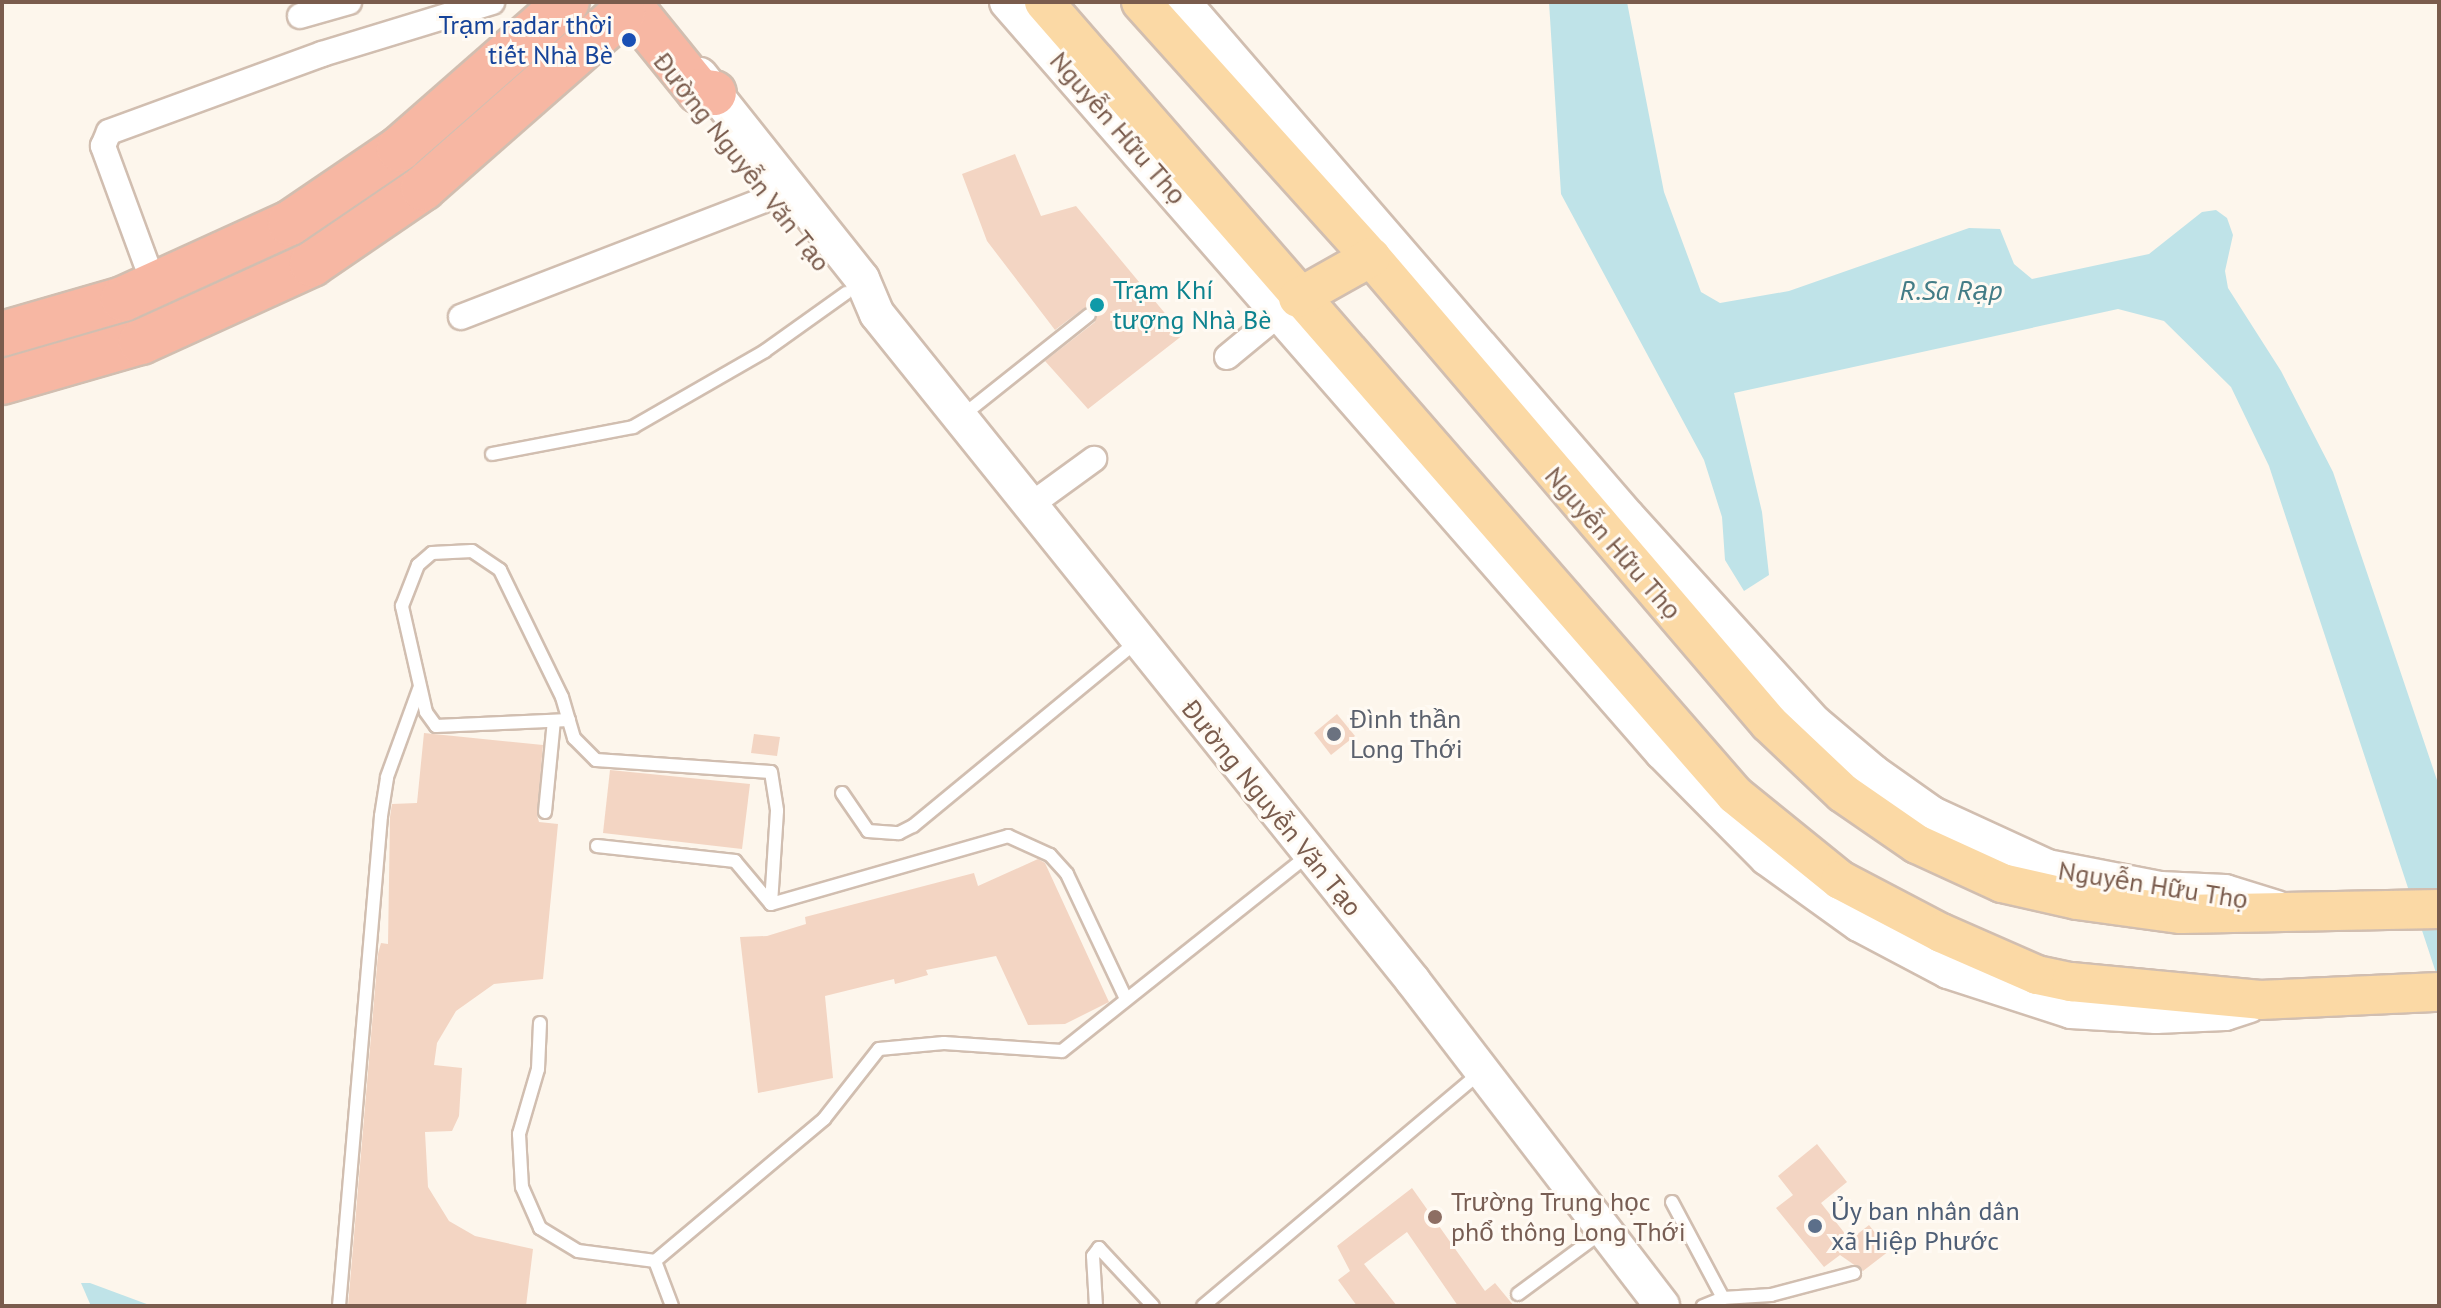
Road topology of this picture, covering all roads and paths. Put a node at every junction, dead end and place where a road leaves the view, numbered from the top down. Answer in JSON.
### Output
{"nodes":[{"id":1,"x":349,"y":2,"type":"edge"},
{"id":2,"x":492,"y":2,"type":"edge"},
{"id":3,"x":567,"y":2,"type":"edge"},
{"id":4,"x":1007,"y":2,"type":"edge"},
{"id":5,"x":1044,"y":2,"type":"edge"},
{"id":6,"x":1141,"y":2,"type":"edge"},
{"id":7,"x":628,"y":4,"type":"edge"},
{"id":8,"x":439,"y":8,"type":"edge"},
{"id":9,"x":300,"y":16,"type":"dead end"},
{"id":10,"x":1188,"y":23,"type":"edge"},
{"id":11,"x":714,"y":93,"type":"joint"},
{"id":12,"x":770,"y":198,"type":"junction"},
{"id":13,"x":1371,"y":257,"type":"junction"},
{"id":14,"x":146,"y":263,"type":"dead end"},
{"id":15,"x":846,"y":293,"type":"junction"},
{"id":16,"x":1288,"y":306,"type":"junction"},
{"id":17,"x":877,"y":314,"type":"junction"},
{"id":18,"x":1089,"y":315,"type":"dead end"},
{"id":19,"x":461,"y":317,"type":"dead end"},
{"id":20,"x":2,"y":334,"type":"edge"},
{"id":21,"x":1227,"y":357,"type":"dead end"},
{"id":22,"x":2,"y":382,"type":"edge"},
{"id":23,"x":959,"y":418,"type":"junction"},
{"id":24,"x":492,"y":454,"type":"dead end"},
{"id":25,"x":1094,"y":459,"type":"dead end"},
{"id":26,"x":1032,"y":504,"type":"junction"},
{"id":27,"x":1615,"y":524,"type":"junction"},
{"id":28,"x":1136,"y":642,"type":"junction"},
{"id":29,"x":420,"y":688,"type":"junction"},
{"id":30,"x":569,"y":720,"type":"junction"},
{"id":31,"x":554,"y":721,"type":"junction"},
{"id":32,"x":842,"y":793,"type":"dead end"},
{"id":33,"x":545,"y":812,"type":"dead end"},
{"id":34,"x":597,"y":846,"type":"dead end"},
{"id":35,"x":1310,"y":854,"type":"junction"},
{"id":36,"x":771,"y":904,"type":"junction"},
{"id":37,"x":2439,"y":909,"type":"edge"},
{"id":38,"x":2439,"y":992,"type":"edge"},
{"id":39,"x":1126,"y":999,"type":"junction"},
{"id":40,"x":540,"y":1023,"type":"dead end"},
{"id":41,"x":1482,"y":1071,"type":"junction"},
{"id":42,"x":1672,"y":1202,"type":"dead end"},
{"id":43,"x":1604,"y":1230,"type":"junction"},
{"id":44,"x":655,"y":1261,"type":"junction"},
{"id":45,"x":1854,"y":1273,"type":"dead end"},
{"id":46,"x":1518,"y":1294,"type":"dead end"},
{"id":47,"x":1723,"y":1298,"type":"junction"},
{"id":48,"x":339,"y":1306,"type":"edge"},
{"id":49,"x":672,"y":1306,"type":"edge"},
{"id":50,"x":1096,"y":1306,"type":"edge"},
{"id":51,"x":1153,"y":1306,"type":"edge"},
{"id":52,"x":1203,"y":1306,"type":"edge"},
{"id":53,"x":1662,"y":1306,"type":"edge"},
{"id":54,"x":1703,"y":1306,"type":"edge"}],
"edges":[{"from":1,"to":9,"type":"street"},
{"from":2,"to":8,"type":"street"},
{"from":3,"to":20,"type":"highway"},
{"from":4,"to":16,"type":"main road","name":"Nguyễn Hữu Thọ"},
{"from":5,"to":16,"type":"main road","name":"Nguyễn Hữu Thọ"},
{"from":6,"to":10,"type":"main road","name":"Nguyễn Hữu Thọ"},
{"from":7,"to":11,"type":"highway"},
{"from":7,"to":12,"type":"main road","name":"Đường Nguyễn Văn Tạo"},
{"from":7,"to":22,"type":"highway"},
{"from":8,"to":14,"type":"street"},
{"from":10,"to":13,"type":"main road","name":"Nguyễn Hữu Thọ"},
{"from":10,"to":27,"type":"main road","name":"Nguyễn Hữu Thọ"},
{"from":11,"to":17,"type":"main road","name":"Đường Nguyễn Văn Tạo"},
{"from":12,"to":15,"type":"main road","name":"Đường Nguyễn Văn Tạo"},
{"from":12,"to":19,"type":"street"},
{"from":13,"to":16,"type":"main road"},
{"from":13,"to":27,"type":"main road","name":"Nguyễn Hữu Thọ"},
{"from":15,"to":17,"type":"main road","name":"Đường Nguyễn Văn Tạo"},
{"from":15,"to":24,"type":"lane"},
{"from":16,"to":21,"type":"street"},
{"from":16,"to":38,"type":"main road","name":"Nguyễn Hữu Thọ"},
{"from":17,"to":23,"type":"main road","name":"Đường Nguyễn Văn Tạo"},
{"from":18,"to":23,"type":"lane"},
{"from":23,"to":26,"type":"main road","name":"Đường Nguyễn Văn Tạo"},
{"from":25,"to":26,"type":"street"},
{"from":26,"to":28,"type":"main road","name":"Đường Nguyễn Văn Tạo"},
{"from":27,"to":37,"type":"main road","name":"Nguyễn Hữu Thọ"},
{"from":28,"to":32,"type":"lane"},
{"from":28,"to":35,"type":"main road","name":"Đường Nguyễn Văn Tạo"},
{"from":29,"to":30,"type":"lane"},
{"from":29,"to":31,"type":"lane"},
{"from":29,"to":48,"type":"lane"},
{"from":30,"to":31,"type":"lane"},
{"from":30,"to":36,"type":"lane"},
{"from":31,"to":33,"type":"lane"},
{"from":34,"to":36,"type":"lane"},
{"from":35,"to":39,"type":"lane"},
{"from":35,"to":41,"type":"main road","name":"Đường Nguyễn Văn Tạo"},
{"from":36,"to":39,"type":"lane"},
{"from":39,"to":44,"type":"lane"},
{"from":40,"to":44,"type":"lane"},
{"from":41,"to":43,"type":"main road","name":"Đường Nguyễn Văn Tạo"},
{"from":41,"to":52,"type":"lane"},
{"from":42,"to":47,"type":"lane"},
{"from":43,"to":46,"type":"lane"},
{"from":43,"to":53,"type":"main road","name":"Đường Nguyễn Văn Tạo"},
{"from":44,"to":49,"type":"lane"},
{"from":45,"to":47,"type":"lane"},
{"from":47,"to":54,"type":"lane"},
{"from":50,"to":51,"type":"lane"}]}
